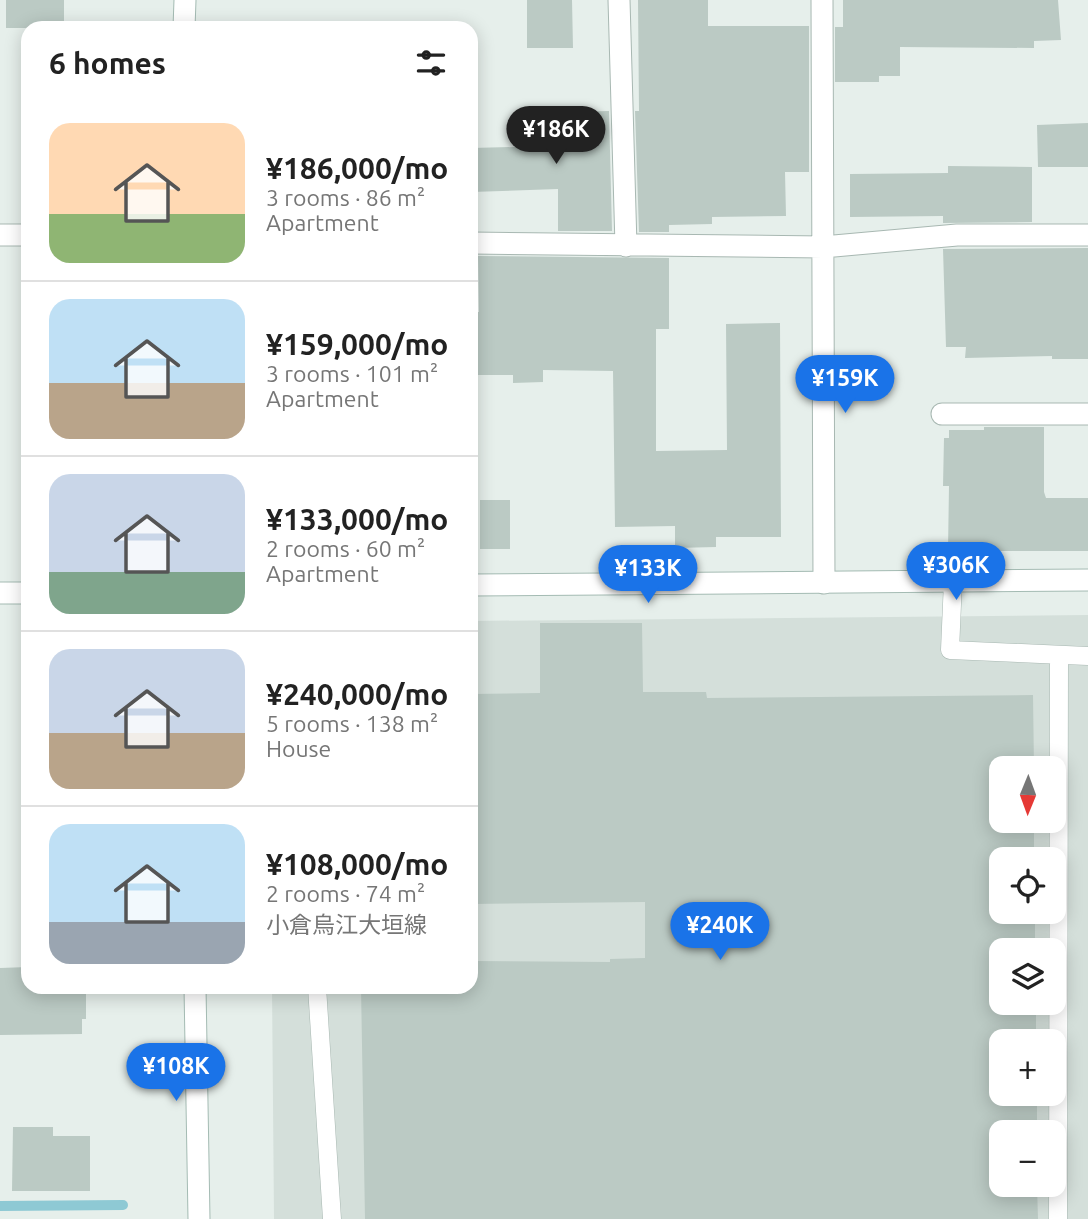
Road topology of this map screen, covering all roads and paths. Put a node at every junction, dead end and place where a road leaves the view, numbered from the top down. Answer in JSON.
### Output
{"nodes":[{"id":1,"x":185,"y":0,"type":"edge"},
{"id":2,"x":619,"y":0,"type":"edge"},
{"id":3,"x":822,"y":0,"type":"edge"},
{"id":4,"x":184,"y":21,"type":"edge"},
{"id":5,"x":1088,"y":234,"type":"edge"},
{"id":6,"x":0,"y":235,"type":"edge"},
{"id":7,"x":21,"y":235,"type":"edge"},
{"id":8,"x":478,"y":243,"type":"edge"},
{"id":9,"x":626,"y":246,"type":"junction"},
{"id":10,"x":823,"y":247,"type":"junction"},
{"id":11,"x":942,"y":414,"type":"dead end"},
{"id":12,"x":1088,"y":414,"type":"edge"},
{"id":13,"x":1088,"y":580,"type":"edge"},
{"id":14,"x":953,"y":581,"type":"junction"},
{"id":15,"x":824,"y":583,"type":"junction"},
{"id":16,"x":478,"y":584,"type":"edge"},
{"id":17,"x":0,"y":593,"type":"edge"},
{"id":18,"x":21,"y":593,"type":"edge"},
{"id":19,"x":1059,"y":656,"type":"junction"},
{"id":20,"x":1088,"y":656,"type":"edge"},
{"id":21,"x":194,"y":994,"type":"edge"},
{"id":22,"x":317,"y":994,"type":"edge"},
{"id":23,"x":199,"y":1219,"type":"edge"},
{"id":24,"x":332,"y":1219,"type":"edge"},
{"id":25,"x":1058,"y":1219,"type":"edge"}],
"edges":[{"from":1,"to":4,"type":"street"},
{"from":2,"to":9,"type":"street"},
{"from":3,"to":10,"type":"street"},
{"from":5,"to":10,"type":"street"},
{"from":6,"to":7,"type":"street"},
{"from":8,"to":9,"type":"street"},
{"from":9,"to":10,"type":"street"},
{"from":10,"to":15,"type":"street"},
{"from":11,"to":12,"type":"street"},
{"from":13,"to":14,"type":"street"},
{"from":14,"to":15,"type":"street"},
{"from":14,"to":19,"type":"lane"},
{"from":15,"to":16,"type":"street"},
{"from":17,"to":18,"type":"street"},
{"from":19,"to":20,"type":"lane"},
{"from":19,"to":25,"type":"lane"},
{"from":21,"to":23,"type":"street"},
{"from":22,"to":24,"type":"lane"}]}
